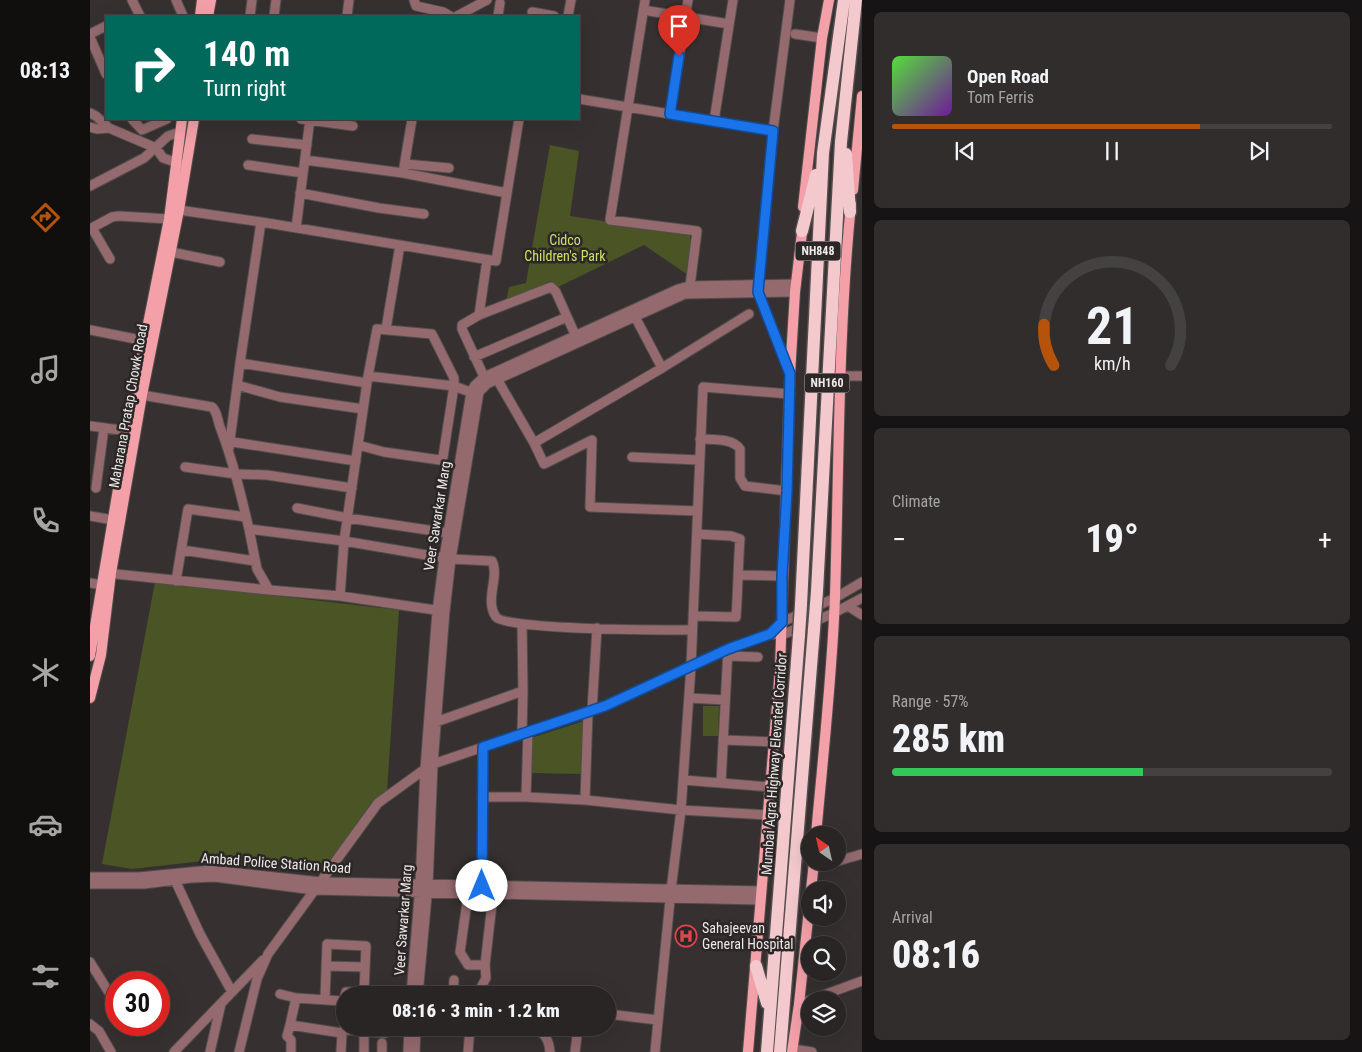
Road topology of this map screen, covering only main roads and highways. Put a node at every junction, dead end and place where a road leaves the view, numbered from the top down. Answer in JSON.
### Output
{"nodes":[{"id":1,"x":202,"y":0,"type":"edge"},
{"id":2,"x":211,"y":0,"type":"edge"},
{"id":3,"x":829,"y":0,"type":"edge"},
{"id":4,"x":844,"y":0,"type":"edge"},
{"id":5,"x":856,"y":0,"type":"edge"},
{"id":6,"x":200,"y":15,"type":"edge"},
{"id":7,"x":208,"y":15,"type":"edge"},
{"id":8,"x":862,"y":96,"type":"edge"},
{"id":9,"x":182,"y":120,"type":"edge"},
{"id":10,"x":194,"y":120,"type":"edge"},
{"id":11,"x":842,"y":135,"type":"junction"},
{"id":12,"x":860,"y":137,"type":"edge"},
{"id":13,"x":823,"y":153,"type":"junction"},
{"id":14,"x":858,"y":170,"type":"edge"},
{"id":15,"x":850,"y":212,"type":"junction"},
{"id":16,"x":173,"y":213,"type":"junction"},
{"id":17,"x":802,"y":231,"type":"junction"},
{"id":18,"x":816,"y":289,"type":"joint"},
{"id":19,"x":148,"y":341,"type":"junction"},
{"id":20,"x":138,"y":395,"type":"junction"},
{"id":21,"x":117,"y":521,"type":"junction"},
{"id":22,"x":107,"y":573,"type":"junction"},
{"id":23,"x":93,"y":653,"type":"edge"},
{"id":24,"x":90,"y":698,"type":"edge"},
{"id":25,"x":817,"y":826,"type":"edge"},
{"id":26,"x":807,"y":926,"type":"edge"},
{"id":27,"x":756,"y":966,"type":"junction"},
{"id":28,"x":770,"y":1011,"type":"junction"},
{"id":29,"x":793,"y":1050,"type":"edge"},
{"id":30,"x":748,"y":1052,"type":"edge"},
{"id":31,"x":766,"y":1052,"type":"edge"},
{"id":32,"x":780,"y":1052,"type":"edge"}],
"edges":[{"from":1,"to":6,"type":"main road"},
{"from":2,"to":7,"type":"main road"},
{"from":3,"to":17,"type":"main road"},
{"from":4,"to":13,"type":"highway","name":"Mumbai Agra Highway Elevated Corridor","number":"NH848"},
{"from":5,"to":11,"type":"highway","name":"Mumbai Agra Highway Elevated Corridor"},
{"from":8,"to":12,"type":"main road"},
{"from":9,"to":16,"type":"main road","name":"Maharana Pratap Chowk Road"},
{"from":10,"to":16,"type":"main road","name":"Maharana Pratap Chowk Road"},
{"from":11,"to":15,"type":"highway"},
{"from":11,"to":32,"type":"highway","name":"Mumbai Agra Highway Elevated Corridor","number":"NH160","bridge":true},
{"from":12,"to":14,"type":"main road"},
{"from":13,"to":17,"type":"highway"},
{"from":13,"to":18,"type":"highway","name":"Mumbai Agra Highway Elevated Corridor","number":"NH848"},
{"from":14,"to":15,"type":"main road"},
{"from":15,"to":25,"type":"main road"},
{"from":16,"to":19,"type":"main road","name":"Maharana Pratap Chowk Road"},
{"from":16,"to":19,"type":"main road","name":"Maharana Pratap Chowk Road"},
{"from":17,"to":27,"type":"main road"},
{"from":18,"to":28,"type":"highway","name":"Mumbai Agra Highway Elevated Corridor","number":"NH160","bridge":true},
{"from":19,"to":20,"type":"main road","name":"Maharana Pratap Chowk Road"},
{"from":20,"to":21,"type":"main road","name":"Maharana Pratap Chowk Road"},
{"from":20,"to":21,"type":"main road","name":"Maharana Pratap Chowk Road"},
{"from":21,"to":22,"type":"main road","name":"Maharana Pratap Chowk Road"},
{"from":22,"to":23,"type":"main road","name":"Maharana Pratap Chowk Road"},
{"from":22,"to":23,"type":"main road","name":"Maharana Pratap Chowk Road"},
{"from":23,"to":24,"type":"main road","name":"Maharana Pratap Chowk Road"},
{"from":26,"to":29,"type":"main road"},
{"from":27,"to":28,"type":"highway"},
{"from":27,"to":30,"type":"main road"},
{"from":28,"to":31,"type":"highway","name":"Mumbai Agra Highway Elevated Corridor","number":"NH160"}]}
